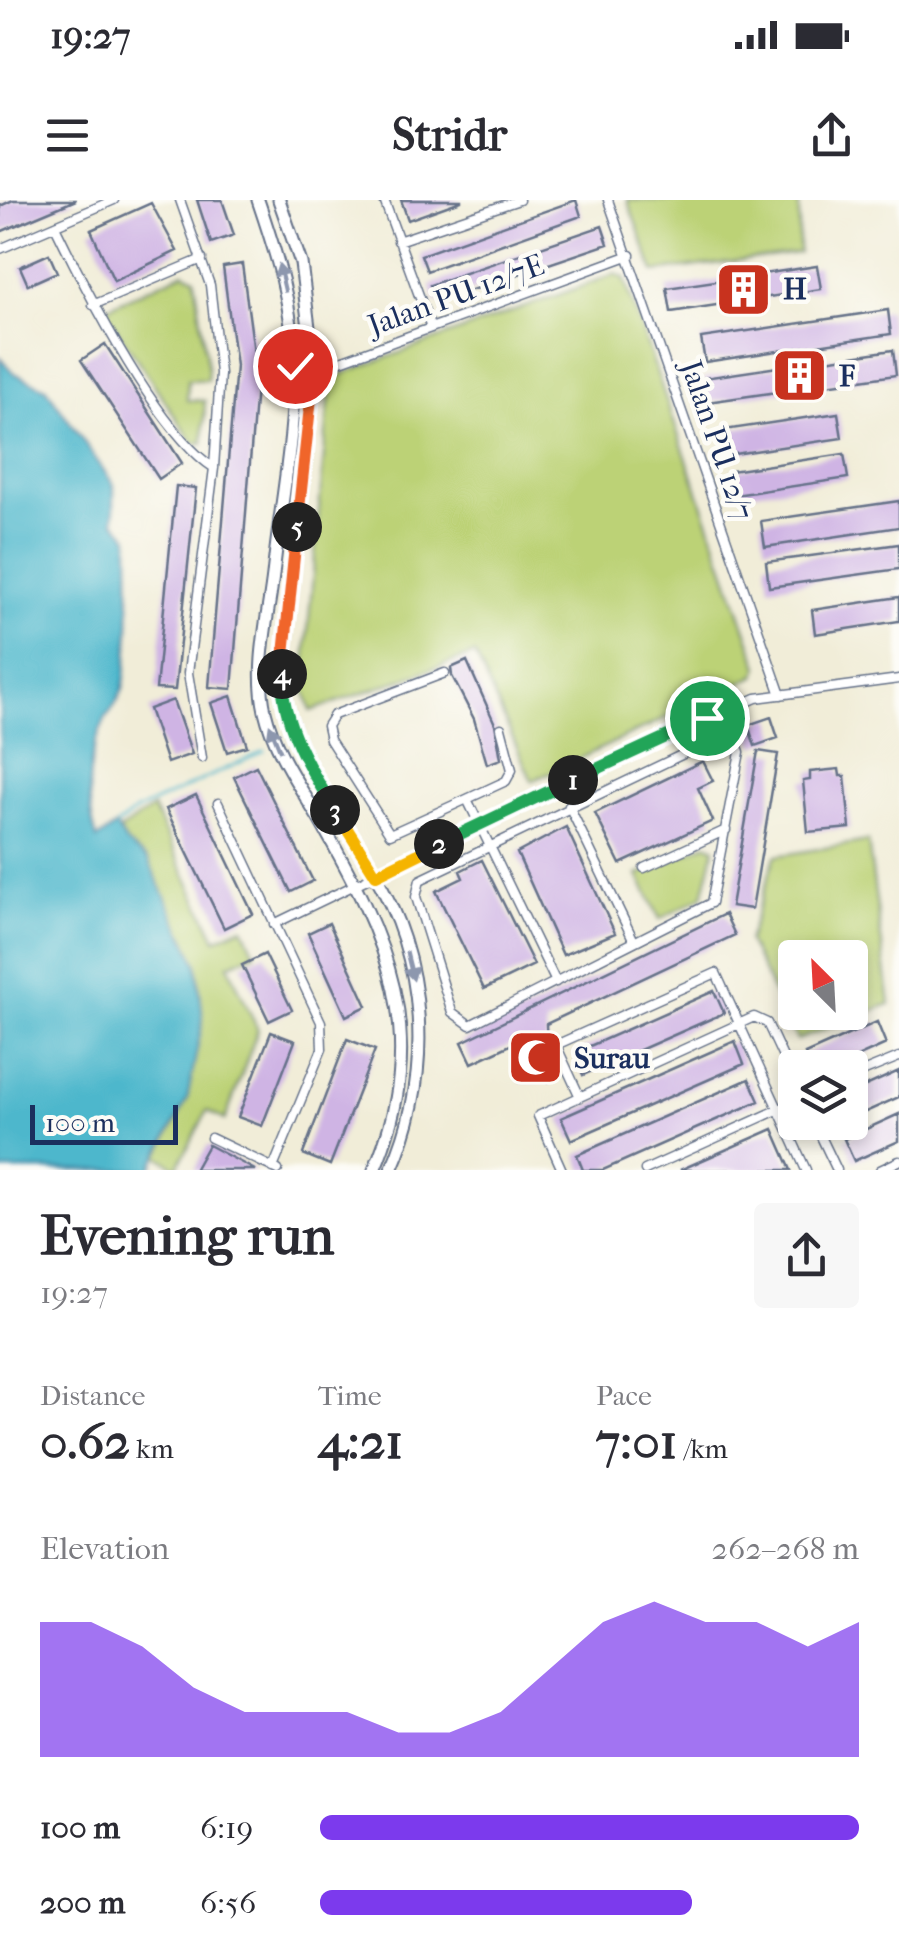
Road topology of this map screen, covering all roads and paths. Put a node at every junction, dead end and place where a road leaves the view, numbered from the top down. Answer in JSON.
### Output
{"nodes":[{"id":1,"x":114,"y":200,"type":"edge"},
{"id":2,"x":180,"y":200,"type":"edge"},
{"id":3,"x":258,"y":200,"type":"edge"},
{"id":4,"x":279,"y":200,"type":"edge"},
{"id":5,"x":384,"y":200,"type":"edge"},
{"id":6,"x":519,"y":200,"type":"edge"},
{"id":7,"x":608,"y":200,"type":"edge"},
{"id":8,"x":55,"y":226,"type":"junction"},
{"id":9,"x":398,"y":241,"type":"junction"},
{"id":10,"x":0,"y":249,"type":"edge"},
{"id":11,"x":630,"y":255,"type":"junction"},
{"id":12,"x":202,"y":259,"type":"junction"},
{"id":13,"x":93,"y":305,"type":"junction"},
{"id":14,"x":431,"y":328,"type":"junction"},
{"id":15,"x":295,"y":366,"type":"junction"},
{"id":16,"x":314,"y":368,"type":"junction"},
{"id":17,"x":214,"y":468,"type":"junction"},
{"id":18,"x":446,"y":674,"type":"dead end"},
{"id":19,"x":899,"y":679,"type":"edge"},
{"id":20,"x":782,"y":695,"type":"junction"},
{"id":21,"x":720,"y":713,"type":"junction"},
{"id":22,"x":501,"y":728,"type":"dead end"},
{"id":23,"x":721,"y":736,"type":"junction"},
{"id":24,"x":202,"y":758,"type":"dead end"},
{"id":25,"x":467,"y":800,"type":"junction"},
{"id":26,"x":218,"y":803,"type":"dead end"},
{"id":27,"x":569,"y":806,"type":"junction"},
{"id":28,"x":480,"y":824,"type":"junction"},
{"id":29,"x":726,"y":830,"type":"junction"},
{"id":30,"x":490,"y":846,"type":"junction"},
{"id":31,"x":644,"y":868,"type":"dead end"},
{"id":32,"x":376,"y":875,"type":"junction"},
{"id":33,"x":356,"y":884,"type":"junction"},
{"id":34,"x":274,"y":924,"type":"junction"},
{"id":35,"x":634,"y":941,"type":"junction"},
{"id":36,"x":556,"y":982,"type":"junction"},
{"id":37,"x":740,"y":1023,"type":"junction"},
{"id":38,"x":780,"y":1050,"type":"edge"},
{"id":39,"x":899,"y":1057,"type":"edge"},
{"id":40,"x":868,"y":1070,"type":"edge"},
{"id":41,"x":580,"y":1097,"type":"junction"},
{"id":42,"x":778,"y":1106,"type":"edge"},
{"id":43,"x":778,"y":1111,"type":"edge"},
{"id":44,"x":211,"y":1138,"type":"dead end"},
{"id":45,"x":793,"y":1140,"type":"edge"},
{"id":46,"x":823,"y":1140,"type":"edge"},
{"id":47,"x":899,"y":1162,"type":"edge"},
{"id":48,"x":276,"y":1169,"type":"edge"},
{"id":49,"x":374,"y":1170,"type":"edge"},
{"id":50,"x":392,"y":1170,"type":"edge"},
{"id":51,"x":562,"y":1170,"type":"edge"},
{"id":52,"x":646,"y":1170,"type":"edge"},
{"id":53,"x":806,"y":1170,"type":"edge"},
{"id":54,"x":837,"y":1170,"type":"edge"},
{"id":55,"x":880,"y":1170,"type":"edge"}],
"edges":[{"from":1,"to":8,"type":"street"},
{"from":2,"to":12,"type":"street"},
{"from":15,"to":3,"type":"main road","one_way":true},
{"from":4,"to":16,"type":"main road"},
{"from":5,"to":9,"type":"street"},
{"from":6,"to":9,"type":"street"},
{"from":7,"to":11,"type":"street","name":"Jalan PU 12/7"},
{"from":8,"to":10,"type":"street"},
{"from":8,"to":13,"type":"street"},
{"from":9,"to":14,"type":"street"},
{"from":11,"to":14,"type":"street","name":"Jalan PU 12/7E"},
{"from":11,"to":20,"type":"street","name":"Jalan PU 12/7"},
{"from":12,"to":13,"type":"street"},
{"from":12,"to":17,"type":"street"},
{"from":13,"to":17,"type":"street"},
{"from":14,"to":16,"type":"street","name":"Jalan PU 12/7E"},
{"from":15,"to":16,"type":"street","name":"Jalan PU 12/7E"},
{"from":33,"to":15,"type":"main road","one_way":true},
{"from":16,"to":32,"type":"main road"},
{"from":17,"to":24,"type":"street"},
{"from":18,"to":25,"type":"street"},
{"from":19,"to":20,"type":"street"},
{"from":20,"to":21,"type":"street"},
{"from":21,"to":23,"type":"street"},
{"from":21,"to":28,"type":"street"},
{"from":22,"to":25,"type":"street"},
{"from":23,"to":27,"type":"street"},
{"from":23,"to":29,"type":"street"},
{"from":25,"to":28,"type":"street"},
{"from":26,"to":34,"type":"street"},
{"from":27,"to":30,"type":"street"},
{"from":27,"to":35,"type":"street"},
{"from":28,"to":30,"type":"street"},
{"from":28,"to":32,"type":"street"},
{"from":29,"to":31,"type":"street"},
{"from":29,"to":35,"type":"street"},
{"from":30,"to":36,"type":"street"},
{"from":30,"to":36,"type":"street"},
{"from":32,"to":33,"type":"street"},
{"from":32,"to":50,"type":"main road","one_way":true},
{"from":33,"to":34,"type":"street"},
{"from":33,"to":49,"type":"main road"},
{"from":34,"to":48,"type":"street"},
{"from":35,"to":36,"type":"street"},
{"from":37,"to":38,"type":"street"},
{"from":37,"to":41,"type":"street"},
{"from":37,"to":41,"type":"street"},
{"from":37,"to":42,"type":"street"},
{"from":39,"to":40,"type":"street"},
{"from":41,"to":51,"type":"street"},
{"from":43,"to":52,"type":"street"},
{"from":44,"to":48,"type":"street"},
{"from":45,"to":53,"type":"street"},
{"from":46,"to":54,"type":"street"},
{"from":47,"to":55,"type":"street"}]}
